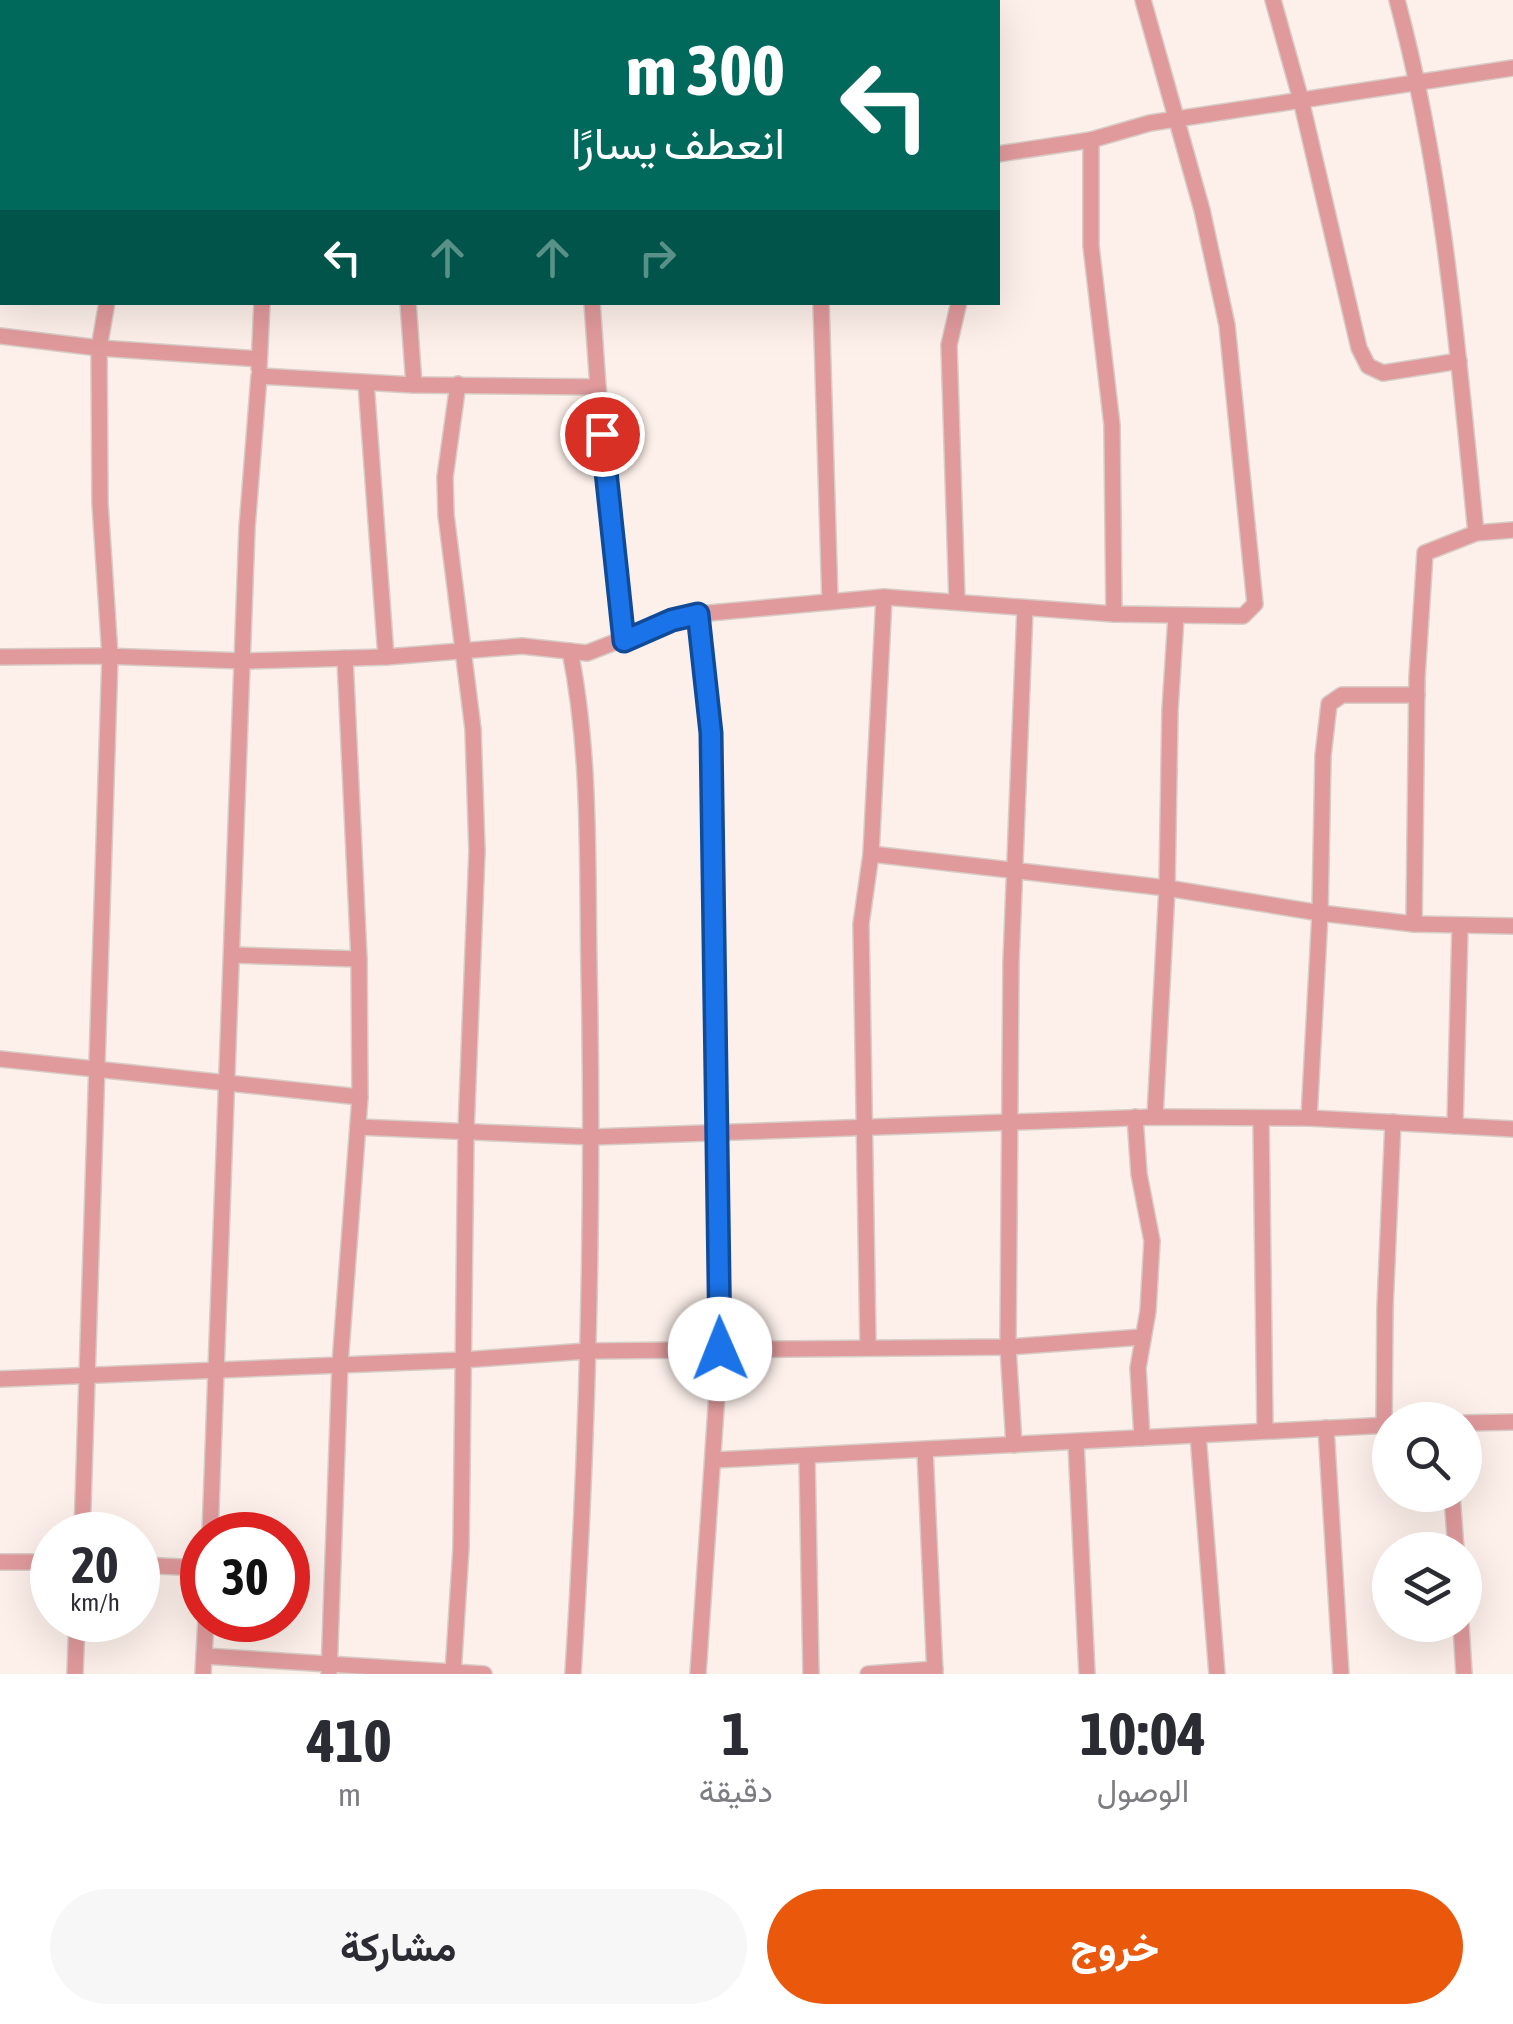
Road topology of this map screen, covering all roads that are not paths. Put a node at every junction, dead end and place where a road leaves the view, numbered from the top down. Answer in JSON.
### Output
{"nodes":[{"id":1,"x":1143,"y":0,"type":"edge"},
{"id":2,"x":1273,"y":0,"type":"edge"},
{"id":3,"x":1396,"y":0,"type":"edge"},
{"id":4,"x":1513,"y":68,"type":"edge"},
{"id":5,"x":1420,"y":84,"type":"junction"},
{"id":6,"x":1301,"y":100,"type":"junction"},
{"id":7,"x":1176,"y":119,"type":"junction"},
{"id":8,"x":1091,"y":140,"type":"junction"},
{"id":9,"x":1000,"y":154,"type":"edge"},
{"id":10,"x":106,"y":305,"type":"edge"},
{"id":11,"x":262,"y":305,"type":"edge"},
{"id":12,"x":408,"y":305,"type":"edge"},
{"id":13,"x":592,"y":305,"type":"edge"},
{"id":14,"x":822,"y":305,"type":"edge"},
{"id":15,"x":959,"y":305,"type":"edge"},
{"id":16,"x":0,"y":336,"type":"edge"},
{"id":17,"x":99,"y":348,"type":"junction"},
{"id":18,"x":260,"y":358,"type":"junction"},
{"id":19,"x":1459,"y":362,"type":"junction"},
{"id":20,"x":259,"y":376,"type":"junction"},
{"id":21,"x":366,"y":383,"type":"junction"},
{"id":22,"x":458,"y":384,"type":"junction"},
{"id":23,"x":414,"y":385,"type":"junction"},
{"id":24,"x":598,"y":388,"type":"junction"},
{"id":25,"x":1513,"y":530,"type":"edge"},
{"id":26,"x":1476,"y":534,"type":"junction"},
{"id":27,"x":884,"y":598,"type":"junction"},
{"id":28,"x":957,"y":601,"type":"junction"},
{"id":29,"x":830,"y":602,"type":"junction"},
{"id":30,"x":1026,"y":608,"type":"junction"},
{"id":31,"x":698,"y":614,"type":"junction"},
{"id":32,"x":1114,"y":614,"type":"junction"},
{"id":33,"x":1176,"y":618,"type":"junction"},
{"id":34,"x":624,"y":641,"type":"junction"},
{"id":35,"x":465,"y":651,"type":"junction"},
{"id":36,"x":570,"y":652,"type":"junction"},
{"id":37,"x":110,"y":656,"type":"junction"},
{"id":38,"x":386,"y":656,"type":"junction"},
{"id":39,"x":0,"y":657,"type":"edge"},
{"id":40,"x":344,"y":658,"type":"junction"},
{"id":41,"x":244,"y":661,"type":"junction"},
{"id":42,"x":1417,"y":695,"type":"junction"},
{"id":43,"x":871,"y":854,"type":"junction"},
{"id":44,"x":1015,"y":873,"type":"junction"},
{"id":45,"x":1167,"y":888,"type":"junction"},
{"id":46,"x":1320,"y":913,"type":"junction"},
{"id":47,"x":1414,"y":924,"type":"junction"},
{"id":48,"x":1460,"y":926,"type":"junction"},
{"id":49,"x":1513,"y":926,"type":"edge"},
{"id":50,"x":233,"y":955,"type":"junction"},
{"id":51,"x":360,"y":959,"type":"junction"},
{"id":52,"x":0,"y":1059,"type":"edge"},
{"id":53,"x":98,"y":1070,"type":"junction"},
{"id":54,"x":228,"y":1084,"type":"junction"},
{"id":55,"x":360,"y":1097,"type":"junction"},
{"id":56,"x":1135,"y":1117,"type":"junction"},
{"id":57,"x":1155,"y":1117,"type":"junction"},
{"id":58,"x":1261,"y":1118,"type":"junction"},
{"id":59,"x":1309,"y":1118,"type":"junction"},
{"id":60,"x":1010,"y":1122,"type":"junction"},
{"id":61,"x":1393,"y":1122,"type":"junction"},
{"id":62,"x":1455,"y":1126,"type":"junction"},
{"id":63,"x":358,"y":1127,"type":"junction"},
{"id":64,"x":862,"y":1128,"type":"junction"},
{"id":65,"x":1513,"y":1129,"type":"edge"},
{"id":66,"x":466,"y":1131,"type":"junction"},
{"id":67,"x":715,"y":1132,"type":"junction"},
{"id":68,"x":593,"y":1137,"type":"junction"},
{"id":69,"x":1142,"y":1337,"type":"junction"},
{"id":70,"x":868,"y":1346,"type":"junction"},
{"id":71,"x":1008,"y":1348,"type":"junction"},
{"id":72,"x":720,"y":1349,"type":"junction"},
{"id":73,"x":587,"y":1351,"type":"junction"},
{"id":74,"x":463,"y":1360,"type":"junction"},
{"id":75,"x":340,"y":1364,"type":"junction"},
{"id":76,"x":216,"y":1368,"type":"junction"},
{"id":77,"x":87,"y":1376,"type":"junction"},
{"id":78,"x":0,"y":1379,"type":"edge"},
{"id":79,"x":1387,"y":1402,"type":"edge"},
{"id":80,"x":1513,"y":1422,"type":"edge"},
{"id":81,"x":1482,"y":1423,"type":"edge"},
{"id":82,"x":1372,"y":1426,"type":"edge"},
{"id":83,"x":1326,"y":1428,"type":"junction"},
{"id":84,"x":1266,"y":1429,"type":"junction"},
{"id":85,"x":1198,"y":1434,"type":"junction"},
{"id":86,"x":1142,"y":1438,"type":"junction"},
{"id":87,"x":1076,"y":1443,"type":"junction"},
{"id":88,"x":1014,"y":1446,"type":"junction"},
{"id":89,"x":924,"y":1450,"type":"junction"},
{"id":90,"x":806,"y":1456,"type":"junction"},
{"id":91,"x":714,"y":1460,"type":"junction"},
{"id":92,"x":83,"y":1512,"type":"edge"},
{"id":93,"x":211,"y":1512,"type":"edge"},
{"id":94,"x":0,"y":1562,"type":"edge"},
{"id":95,"x":30,"y":1562,"type":"edge"},
{"id":96,"x":76,"y":1642,"type":"edge"},
{"id":97,"x":205,"y":1642,"type":"edge"},
{"id":98,"x":1461,"y":1642,"type":"edge"},
{"id":99,"x":204,"y":1656,"type":"junction"},
{"id":100,"x":329,"y":1669,"type":"edge"},
{"id":101,"x":935,"y":1672,"type":"edge"},
{"id":102,"x":453,"y":1673,"type":"edge"},
{"id":103,"x":74,"y":1674,"type":"edge"},
{"id":104,"x":202,"y":1674,"type":"edge"},
{"id":105,"x":484,"y":1674,"type":"edge"},
{"id":106,"x":573,"y":1674,"type":"edge"},
{"id":107,"x":698,"y":1674,"type":"edge"},
{"id":108,"x":811,"y":1674,"type":"edge"},
{"id":109,"x":868,"y":1674,"type":"edge"},
{"id":110,"x":1088,"y":1674,"type":"edge"},
{"id":111,"x":1218,"y":1674,"type":"edge"},
{"id":112,"x":1341,"y":1674,"type":"edge"},
{"id":113,"x":1464,"y":1674,"type":"edge"}],
"edges":[{"from":1,"to":7,"type":"street"},
{"from":2,"to":6,"type":"street"},
{"from":3,"to":5,"type":"street"},
{"from":4,"to":5,"type":"street"},
{"from":5,"to":6,"type":"street"},
{"from":5,"to":19,"type":"street"},
{"from":6,"to":7,"type":"street"},
{"from":6,"to":19,"type":"street"},
{"from":7,"to":8,"type":"street"},
{"from":7,"to":33,"type":"street"},
{"from":8,"to":9,"type":"street"},
{"from":8,"to":32,"type":"street"},
{"from":10,"to":17,"type":"street"},
{"from":11,"to":18,"type":"street"},
{"from":12,"to":23,"type":"street"},
{"from":13,"to":24,"type":"street"},
{"from":14,"to":29,"type":"street"},
{"from":15,"to":28,"type":"street"},
{"from":16,"to":17,"type":"street"},
{"from":17,"to":18,"type":"street"},
{"from":17,"to":37,"type":"street"},
{"from":18,"to":20,"type":"street"},
{"from":19,"to":26,"type":"street"},
{"from":20,"to":21,"type":"street"},
{"from":20,"to":41,"type":"street"},
{"from":21,"to":23,"type":"street"},
{"from":21,"to":38,"type":"street"},
{"from":22,"to":23,"type":"street"},
{"from":22,"to":24,"type":"street"},
{"from":22,"to":35,"type":"street"},
{"from":24,"to":34,"type":"street"},
{"from":25,"to":26,"type":"street"},
{"from":26,"to":42,"type":"street"},
{"from":27,"to":28,"type":"street"},
{"from":27,"to":29,"type":"street"},
{"from":27,"to":43,"type":"street"},
{"from":28,"to":30,"type":"street"},
{"from":29,"to":31,"type":"street"},
{"from":30,"to":32,"type":"street"},
{"from":30,"to":44,"type":"street"},
{"from":31,"to":34,"type":"street"},
{"from":31,"to":67,"type":"street"},
{"from":32,"to":33,"type":"street"},
{"from":33,"to":45,"type":"street"},
{"from":34,"to":36,"type":"street"},
{"from":35,"to":36,"type":"street"},
{"from":35,"to":38,"type":"street"},
{"from":35,"to":66,"type":"street"},
{"from":36,"to":68,"type":"street"},
{"from":37,"to":39,"type":"street"},
{"from":37,"to":41,"type":"street"},
{"from":37,"to":53,"type":"street"},
{"from":38,"to":40,"type":"street"},
{"from":40,"to":41,"type":"street"},
{"from":40,"to":51,"type":"street"},
{"from":41,"to":50,"type":"street"},
{"from":42,"to":46,"type":"street"},
{"from":42,"to":47,"type":"street"},
{"from":43,"to":44,"type":"street"},
{"from":43,"to":64,"type":"street"},
{"from":44,"to":45,"type":"street"},
{"from":44,"to":60,"type":"street"},
{"from":45,"to":46,"type":"street"},
{"from":45,"to":57,"type":"street"},
{"from":46,"to":47,"type":"street"},
{"from":46,"to":59,"type":"street"},
{"from":47,"to":48,"type":"street"},
{"from":48,"to":49,"type":"street"},
{"from":48,"to":62,"type":"street"},
{"from":50,"to":51,"type":"street"},
{"from":50,"to":54,"type":"street"},
{"from":51,"to":55,"type":"street"},
{"from":52,"to":53,"type":"street"},
{"from":53,"to":54,"type":"street"},
{"from":53,"to":77,"type":"street"},
{"from":54,"to":55,"type":"street"},
{"from":54,"to":76,"type":"street"},
{"from":55,"to":63,"type":"street"},
{"from":56,"to":57,"type":"street"},
{"from":56,"to":60,"type":"street"},
{"from":56,"to":69,"type":"street"},
{"from":57,"to":58,"type":"street"},
{"from":58,"to":59,"type":"street"},
{"from":58,"to":84,"type":"street"},
{"from":59,"to":61,"type":"street"},
{"from":60,"to":64,"type":"street"},
{"from":60,"to":71,"type":"street"},
{"from":61,"to":62,"type":"street"},
{"from":61,"to":79,"type":"street"},
{"from":62,"to":65,"type":"street"},
{"from":63,"to":66,"type":"street"},
{"from":63,"to":75,"type":"street"},
{"from":64,"to":67,"type":"street"},
{"from":64,"to":70,"type":"street"},
{"from":66,"to":68,"type":"street"},
{"from":66,"to":74,"type":"street"},
{"from":67,"to":68,"type":"street"},
{"from":67,"to":72,"type":"street"},
{"from":68,"to":73,"type":"street"},
{"from":69,"to":71,"type":"street"},
{"from":69,"to":86,"type":"street"},
{"from":70,"to":71,"type":"street"},
{"from":70,"to":72,"type":"street"},
{"from":71,"to":88,"type":"street"},
{"from":72,"to":73,"type":"street"},
{"from":72,"to":91,"type":"street"},
{"from":73,"to":74,"type":"street"},
{"from":73,"to":106,"type":"street"},
{"from":74,"to":75,"type":"street"},
{"from":74,"to":102,"type":"street"},
{"from":75,"to":76,"type":"street"},
{"from":75,"to":100,"type":"street"},
{"from":76,"to":77,"type":"street"},
{"from":76,"to":93,"type":"street"},
{"from":77,"to":78,"type":"street"},
{"from":77,"to":92,"type":"street"},
{"from":80,"to":81,"type":"street"},
{"from":82,"to":83,"type":"street"},
{"from":83,"to":84,"type":"street"},
{"from":83,"to":112,"type":"street"},
{"from":84,"to":85,"type":"street"},
{"from":85,"to":86,"type":"street"},
{"from":85,"to":111,"type":"street"},
{"from":86,"to":87,"type":"street"},
{"from":87,"to":88,"type":"street"},
{"from":87,"to":110,"type":"street"},
{"from":88,"to":89,"type":"street"},
{"from":89,"to":90,"type":"street"},
{"from":89,"to":101,"type":"street"},
{"from":90,"to":91,"type":"street"},
{"from":90,"to":108,"type":"street"},
{"from":91,"to":107,"type":"street"},
{"from":94,"to":95,"type":"street"},
{"from":96,"to":103,"type":"street"},
{"from":97,"to":99,"type":"street"},
{"from":98,"to":113,"type":"street"},
{"from":99,"to":100,"type":"street"},
{"from":99,"to":104,"type":"street"},
{"from":100,"to":102,"type":"street"},
{"from":101,"to":109,"type":"street"},
{"from":102,"to":105,"type":"street"}]}
